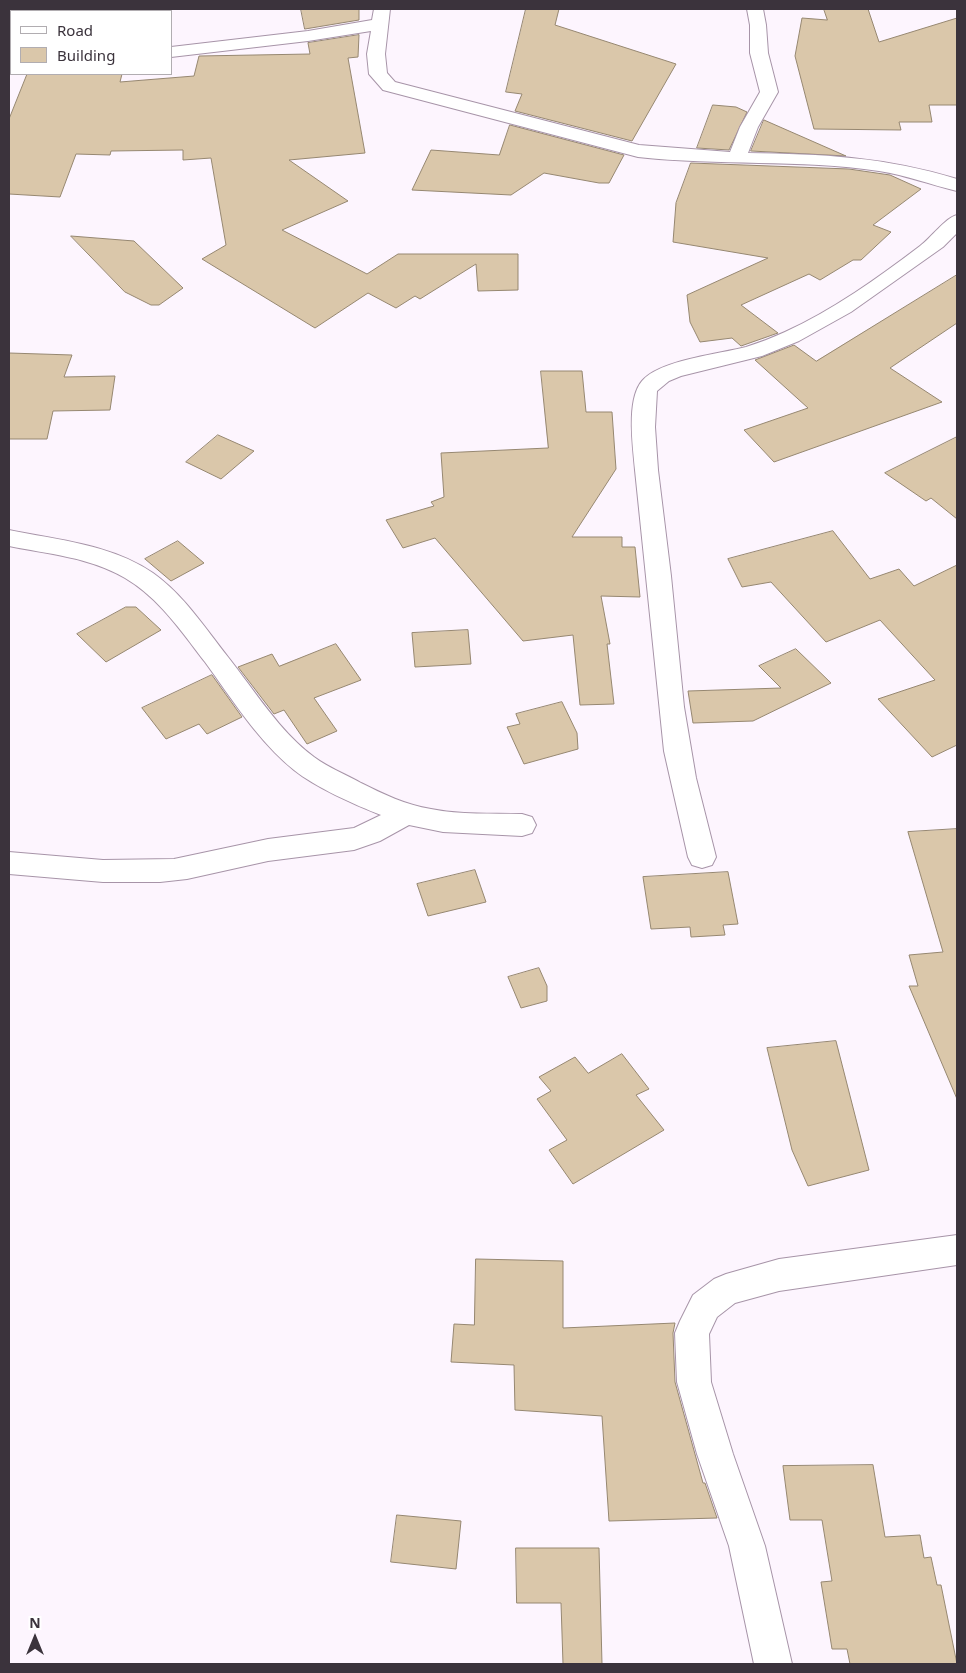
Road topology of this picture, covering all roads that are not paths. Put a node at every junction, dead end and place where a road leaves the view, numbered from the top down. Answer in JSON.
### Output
{"nodes":[{"id":1,"x":755,"y":9,"type":"edge"},
{"id":2,"x":381,"y":16,"type":"edge"},
{"id":3,"x":172,"y":52,"type":"edge"},
{"id":4,"x":737,"y":158,"type":"junction"},
{"id":5,"x":937,"y":177,"type":"junction"},
{"id":6,"x":957,"y":185,"type":"edge"},
{"id":7,"x":957,"y":202,"type":"edge"},
{"id":8,"x":957,"y":221,"type":"edge"},
{"id":9,"x":9,"y":538,"type":"edge"},
{"id":10,"x":404,"y":814,"type":"junction"},
{"id":11,"x":522,"y":825,"type":"dead end"},
{"id":12,"x":702,"y":857,"type":"dead end"},
{"id":13,"x":9,"y":863,"type":"edge"},
{"id":14,"x":957,"y":1250,"type":"edge"},
{"id":15,"x":773,"y":1664,"type":"edge"}],
"edges":[{"from":1,"to":4,"type":"street"},
{"from":2,"to":3,"type":"street"},
{"from":2,"to":4,"type":"street"},
{"from":4,"to":5,"type":"street"},
{"from":5,"to":6,"type":"street"},
{"from":5,"to":7,"type":"street"},
{"from":8,"to":12,"type":"street"},
{"from":9,"to":10,"type":"street"},
{"from":10,"to":11,"type":"street"},
{"from":10,"to":13,"type":"street"},
{"from":14,"to":15,"type":"street"}]}
